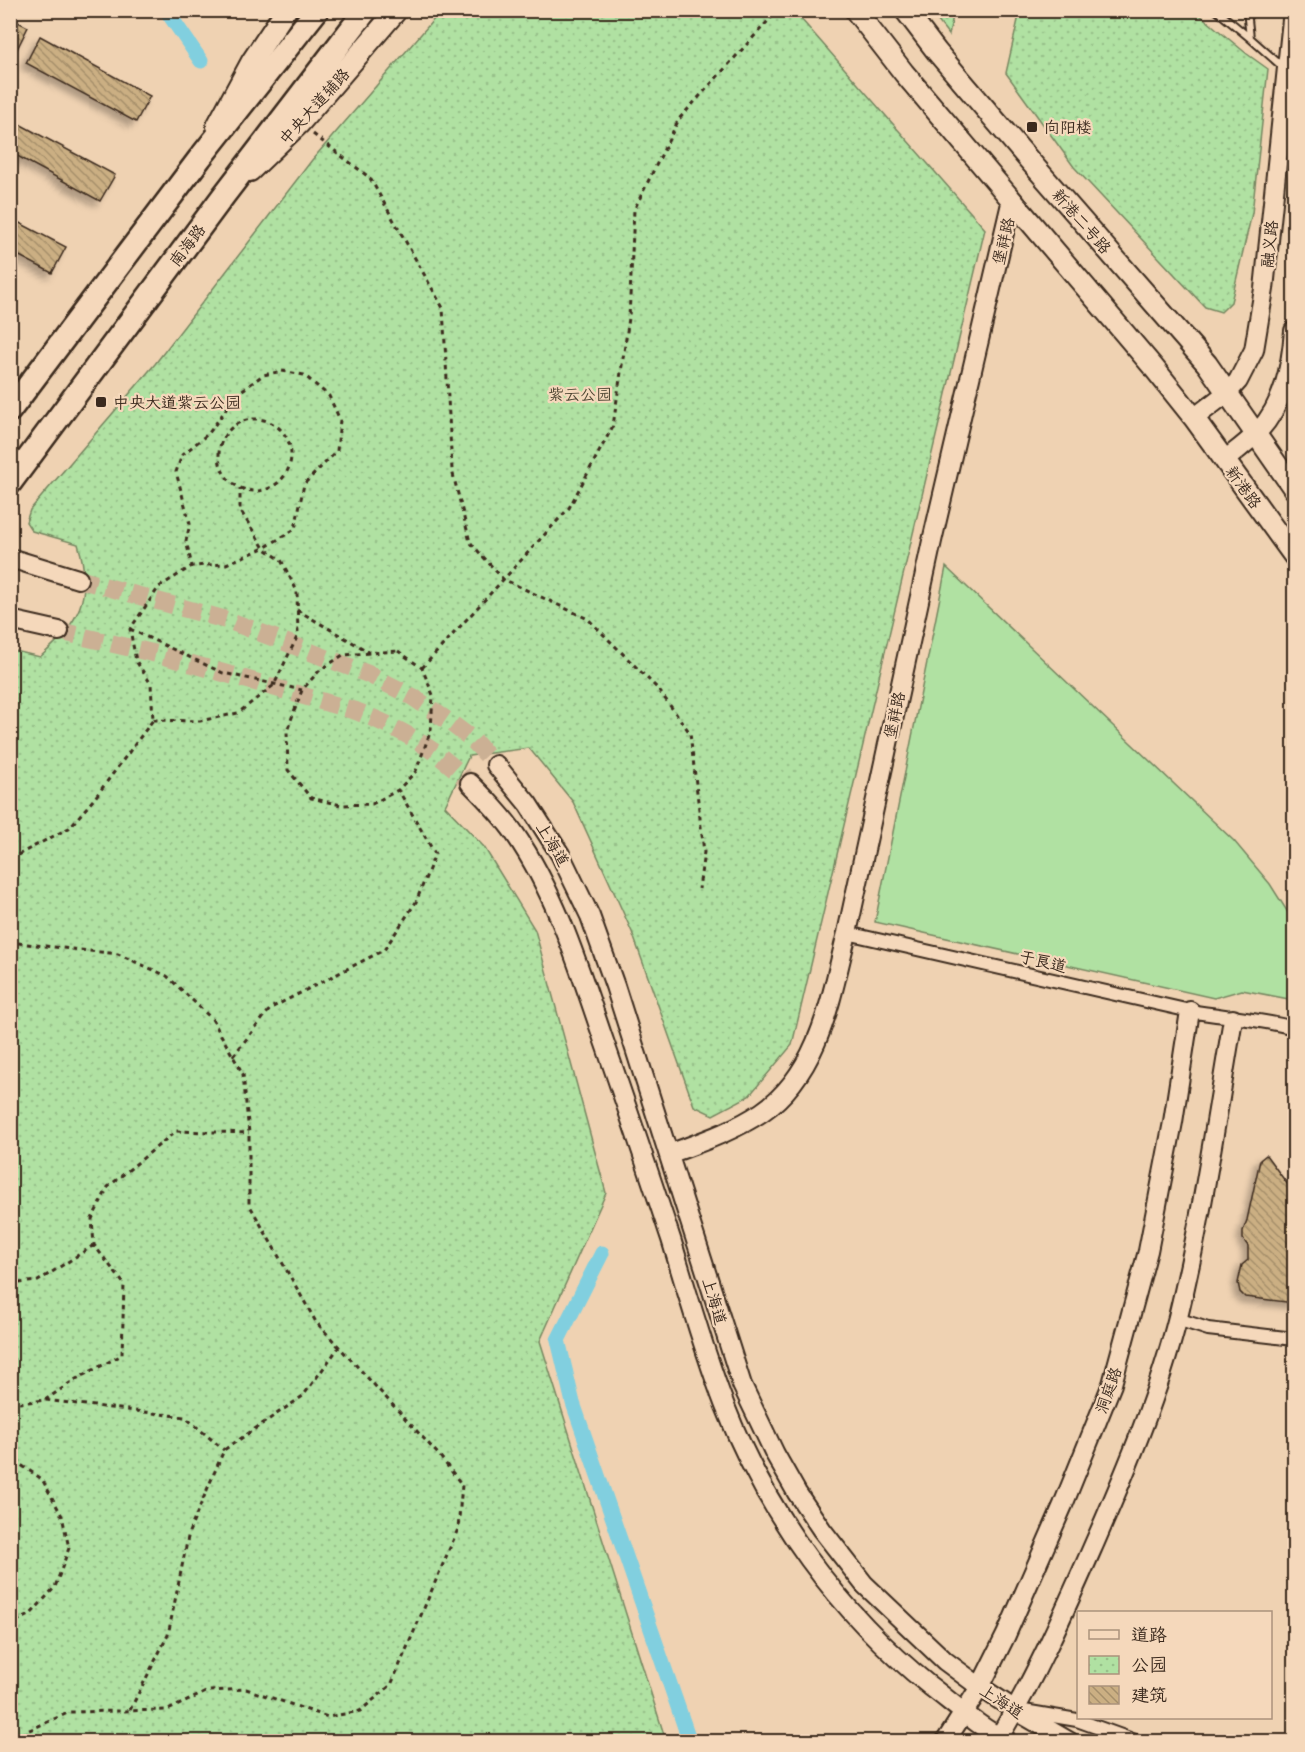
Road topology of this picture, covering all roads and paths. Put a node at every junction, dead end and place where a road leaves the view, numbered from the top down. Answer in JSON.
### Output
{"nodes":[{"id":1,"x":286,"y":10,"type":"edge"},
{"id":2,"x":317,"y":10,"type":"edge"},
{"id":3,"x":366,"y":10,"type":"edge"},
{"id":4,"x":397,"y":10,"type":"edge"},
{"id":5,"x":778,"y":10,"type":"edge"},
{"id":6,"x":855,"y":10,"type":"edge"},
{"id":7,"x":905,"y":10,"type":"edge"},
{"id":8,"x":1216,"y":10,"type":"edge"},
{"id":9,"x":1247,"y":10,"type":"edge"},
{"id":10,"x":1293,"y":10,"type":"edge"},
{"id":11,"x":1250,"y":38,"type":"junction"},
{"id":12,"x":1287,"y":71,"type":"junction"},
{"id":13,"x":300,"y":123,"type":"junction"},
{"id":14,"x":200,"y":158,"type":"junction"},
{"id":15,"x":224,"y":195,"type":"junction"},
{"id":16,"x":1012,"y":199,"type":"junction"},
{"id":17,"x":1294,"y":331,"type":"edge"},
{"id":18,"x":1228,"y":392,"type":"junction"},
{"id":19,"x":10,"y":410,"type":"edge"},
{"id":20,"x":1194,"y":418,"type":"junction"},
{"id":21,"x":1256,"y":434,"type":"junction"},
{"id":22,"x":1225,"y":460,"type":"junction"},
{"id":23,"x":10,"y":483,"type":"edge"},
{"id":24,"x":240,"y":488,"type":"junction"},
{"id":25,"x":1294,"y":489,"type":"edge"},
{"id":26,"x":264,"y":549,"type":"junction"},
{"id":27,"x":1294,"y":556,"type":"edge"},
{"id":28,"x":10,"y":558,"type":"edge"},
{"id":29,"x":192,"y":566,"type":"junction"},
{"id":30,"x":78,"y":579,"type":"tunnel mouth"},
{"id":31,"x":503,"y":579,"type":"junction"},
{"id":32,"x":297,"y":610,"type":"junction"},
{"id":33,"x":10,"y":620,"type":"edge"},
{"id":34,"x":129,"y":628,"type":"junction"},
{"id":35,"x":59,"y":631,"type":"tunnel mouth"},
{"id":36,"x":371,"y":653,"type":"junction"},
{"id":37,"x":422,"y":668,"type":"junction"},
{"id":38,"x":274,"y":685,"type":"junction"},
{"id":39,"x":302,"y":690,"type":"junction"},
{"id":40,"x":153,"y":720,"type":"junction"},
{"id":41,"x":496,"y":765,"type":"tunnel mouth"},
{"id":42,"x":470,"y":783,"type":"tunnel mouth"},
{"id":43,"x":398,"y":790,"type":"junction"},
{"id":44,"x":10,"y":860,"type":"edge"},
{"id":45,"x":699,"y":889,"type":"dead end"},
{"id":46,"x":847,"y":933,"type":"junction"},
{"id":47,"x":10,"y":939,"type":"edge"},
{"id":48,"x":1190,"y":1011,"type":"junction"},
{"id":49,"x":1233,"y":1019,"type":"junction"},
{"id":50,"x":1294,"y":1028,"type":"edge"},
{"id":51,"x":233,"y":1056,"type":"junction"},
{"id":52,"x":249,"y":1133,"type":"junction"},
{"id":53,"x":669,"y":1154,"type":"junction"},
{"id":54,"x":94,"y":1245,"type":"junction"},
{"id":55,"x":10,"y":1284,"type":"edge"},
{"id":56,"x":1177,"y":1319,"type":"junction"},
{"id":57,"x":1294,"y":1339,"type":"edge"},
{"id":58,"x":339,"y":1347,"type":"junction"},
{"id":59,"x":45,"y":1400,"type":"junction"},
{"id":60,"x":10,"y":1404,"type":"edge"},
{"id":61,"x":224,"y":1450,"type":"junction"},
{"id":62,"x":10,"y":1453,"type":"edge"},
{"id":63,"x":10,"y":1624,"type":"edge"},
{"id":64,"x":980,"y":1688,"type":"junction"},
{"id":65,"x":130,"y":1710,"type":"junction"},
{"id":66,"x":1015,"y":1710,"type":"junction"},
{"id":67,"x":963,"y":1713,"type":"junction"},
{"id":68,"x":1001,"y":1740,"type":"edge"},
{"id":69,"x":17,"y":1742,"type":"edge"},
{"id":70,"x":945,"y":1742,"type":"edge"},
{"id":71,"x":1070,"y":1742,"type":"edge"},
{"id":72,"x":1138,"y":1742,"type":"edge"}],
"edges":[{"from":1,"to":14,"type":"main road"},
{"from":2,"to":14,"type":"highway"},
{"from":3,"to":15,"type":"highway","name":"南海路"},
{"from":4,"to":13,"type":"main road","name":"中央大道辅路"},
{"from":5,"to":31,"type":"path"},
{"from":6,"to":16,"type":"main road"},
{"from":7,"to":18,"type":"main road","name":"新港二号路"},
{"from":8,"to":11,"type":"lane"},
{"from":9,"to":11,"type":"lane"},
{"from":10,"to":12,"type":"street","name":"融义路"},
{"from":11,"to":12,"type":"lane"},
{"from":12,"to":18,"type":"street","name":"融义路"},
{"from":13,"to":15,"type":"main road","name":"中央大道辅路"},
{"from":13,"to":31,"type":"path"},
{"from":14,"to":19,"type":"highway"},
{"from":15,"to":23,"type":"highway","name":"南海路"},
{"from":16,"to":20,"type":"main road"},
{"from":16,"to":46,"type":"street","name":"堡祥路"},
{"from":17,"to":21,"type":"street"},
{"from":18,"to":20,"type":"street","name":"融义路"},
{"from":18,"to":21,"type":"main road","name":"新港二号路"},
{"from":20,"to":22,"type":"main road","name":"新港路"},
{"from":21,"to":22,"type":"street"},
{"from":21,"to":25,"type":"main road"},
{"from":22,"to":27,"type":"main road","name":"新港路"},
{"from":24,"to":24,"type":"path"},
{"from":24,"to":26,"type":"path"},
{"from":26,"to":29,"type":"path"},
{"from":26,"to":29,"type":"path"},
{"from":26,"to":32,"type":"path"},
{"from":28,"to":30,"type":"street"},
{"from":29,"to":34,"type":"path"},
{"from":31,"to":37,"type":"path"},
{"from":31,"to":45,"type":"path"},
{"from":32,"to":36,"type":"path"},
{"from":32,"to":38,"type":"path"},
{"from":33,"to":35,"type":"street"},
{"from":34,"to":38,"type":"path"},
{"from":34,"to":40,"type":"path"},
{"from":36,"to":37,"type":"path"},
{"from":36,"to":39,"type":"path"},
{"from":37,"to":43,"type":"path"},
{"from":38,"to":39,"type":"path"},
{"from":38,"to":40,"type":"path"},
{"from":39,"to":43,"type":"path"},
{"from":40,"to":44,"type":"path"},
{"from":41,"to":53,"type":"street","name":"上海道"},
{"from":42,"to":67,"type":"street","name":"上海道"},
{"from":43,"to":51,"type":"path"},
{"from":46,"to":48,"type":"street","name":"于良道"},
{"from":46,"to":53,"type":"street","name":"堡祥路"},
{"from":47,"to":51,"type":"path"},
{"from":48,"to":49,"type":"street","name":"于良道"},
{"from":48,"to":64,"type":"street","name":"洞庭路"},
{"from":49,"to":50,"type":"street","name":"于良道"},
{"from":49,"to":56,"type":"street"},
{"from":51,"to":52,"type":"path"},
{"from":52,"to":54,"type":"path"},
{"from":52,"to":58,"type":"path"},
{"from":53,"to":64,"type":"street","name":"上海道"},
{"from":54,"to":55,"type":"path"},
{"from":54,"to":59,"type":"path"},
{"from":56,"to":57,"type":"street"},
{"from":56,"to":66,"type":"street"},
{"from":58,"to":61,"type":"path"},
{"from":58,"to":65,"type":"path"},
{"from":59,"to":60,"type":"path"},
{"from":59,"to":61,"type":"path"},
{"from":61,"to":65,"type":"path"},
{"from":62,"to":63,"type":"path"},
{"from":64,"to":66,"type":"street","name":"上海道"},
{"from":64,"to":67,"type":"street","name":"洞庭路"},
{"from":65,"to":69,"type":"path"},
{"from":66,"to":68,"type":"street"},
{"from":66,"to":71,"type":"street","name":"上海道"},
{"from":66,"to":72,"type":"street"},
{"from":67,"to":68,"type":"street","name":"上海道"},
{"from":67,"to":70,"type":"street","name":"洞庭路"}]}
